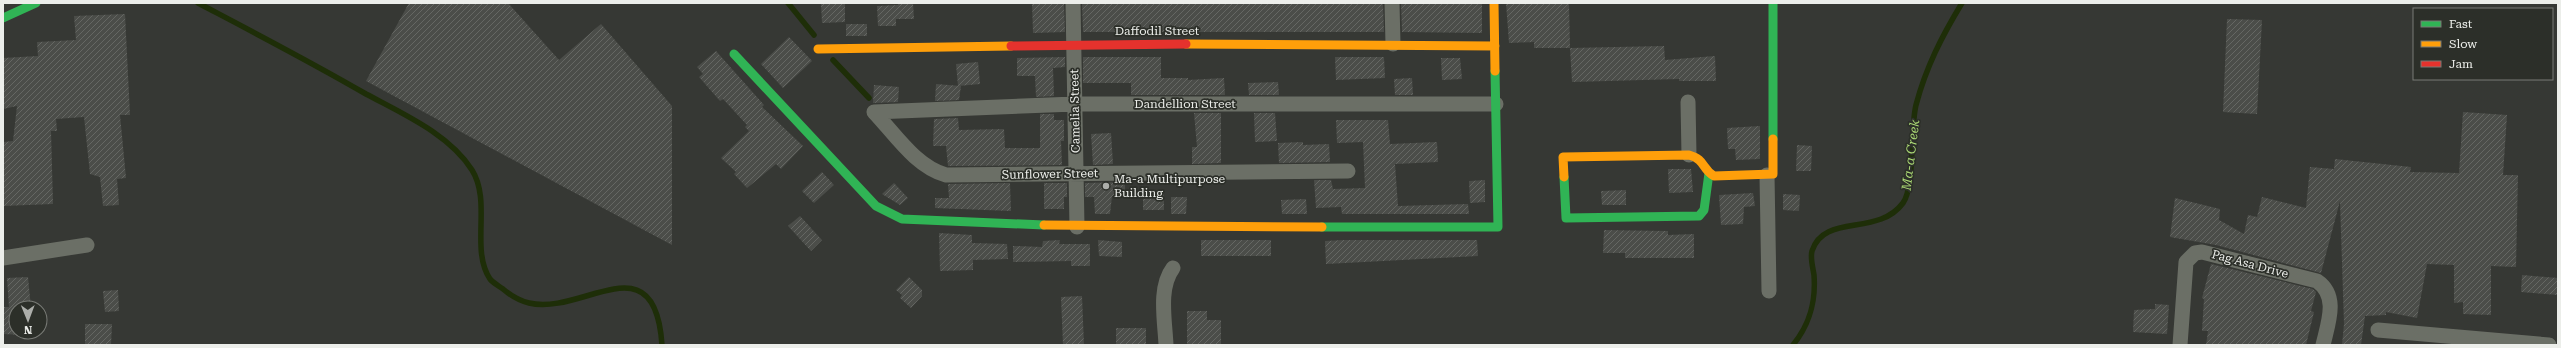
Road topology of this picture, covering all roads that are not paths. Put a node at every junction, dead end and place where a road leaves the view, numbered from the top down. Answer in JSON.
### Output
{"nodes":[{"id":1,"x":36,"y":3,"type":"edge"},
{"id":2,"x":1073,"y":3,"type":"edge"},
{"id":3,"x":1392,"y":3,"type":"edge"},
{"id":4,"x":1494,"y":3,"type":"edge"},
{"id":5,"x":1773,"y":3,"type":"edge"},
{"id":6,"x":3,"y":18,"type":"edge"},
{"id":7,"x":1074,"y":44,"type":"junction"},
{"id":8,"x":1393,"y":44,"type":"junction"},
{"id":9,"x":1495,"y":46,"type":"junction"},
{"id":10,"x":818,"y":49,"type":"dead end"},
{"id":11,"x":734,"y":54,"type":"dead end"},
{"id":12,"x":1688,"y":102,"type":"dead end"},
{"id":13,"x":1075,"y":104,"type":"junction"},
{"id":14,"x":1496,"y":104,"type":"junction"},
{"id":15,"x":874,"y":112,"type":"joint"},
{"id":16,"x":1689,"y":155,"type":"junction"},
{"id":17,"x":1348,"y":171,"type":"dead end"},
{"id":18,"x":1076,"y":173,"type":"junction"},
{"id":19,"x":1709,"y":173,"type":"junction"},
{"id":20,"x":1767,"y":175,"type":"junction"},
{"id":21,"x":1077,"y":227,"type":"junction"},
{"id":22,"x":87,"y":245,"type":"dead end"},
{"id":23,"x":3,"y":258,"type":"edge"},
{"id":24,"x":1173,"y":268,"type":"dead end"},
{"id":25,"x":1769,"y":291,"type":"dead end"},
{"id":26,"x":2378,"y":330,"type":"dead end"},
{"id":27,"x":1166,"y":345,"type":"edge"},
{"id":28,"x":2180,"y":345,"type":"edge"},
{"id":29,"x":2323,"y":345,"type":"edge"},
{"id":30,"x":2549,"y":345,"type":"edge"}],
"edges":[{"from":1,"to":6,"type":"street"},
{"from":2,"to":7,"type":"street","name":"Camelia Street"},
{"from":3,"to":8,"type":"street"},
{"from":4,"to":9,"type":"street"},
{"from":5,"to":20,"type":"street"},
{"from":7,"to":8,"type":"street","name":"Daffodil Street"},
{"from":7,"to":10,"type":"street","name":"Daffodil Street"},
{"from":7,"to":13,"type":"street","name":"Camelia Street"},
{"from":8,"to":9,"type":"street","name":"Daffodil Street"},
{"from":9,"to":14,"type":"street"},
{"from":11,"to":21,"type":"street"},
{"from":12,"to":16,"type":"street"},
{"from":13,"to":14,"type":"street","name":"Dandellion Street"},
{"from":13,"to":15,"type":"street","name":"Dandellion Street"},
{"from":13,"to":18,"type":"street","name":"Camelia Street"},
{"from":14,"to":21,"type":"street"},
{"from":15,"to":18,"type":"street","name":"Sunflower Street"},
{"from":16,"to":19,"type":"street"},
{"from":16,"to":19,"type":"street"},
{"from":17,"to":18,"type":"street","name":"Sunflower Street"},
{"from":18,"to":21,"type":"street","name":"Camelia Street"},
{"from":19,"to":20,"type":"street"},
{"from":20,"to":25,"type":"street"},
{"from":22,"to":23,"type":"street"},
{"from":24,"to":27,"type":"street"},
{"from":26,"to":30,"type":"street"},
{"from":28,"to":29,"type":"street","name":"Pag Asa Drive"}]}
